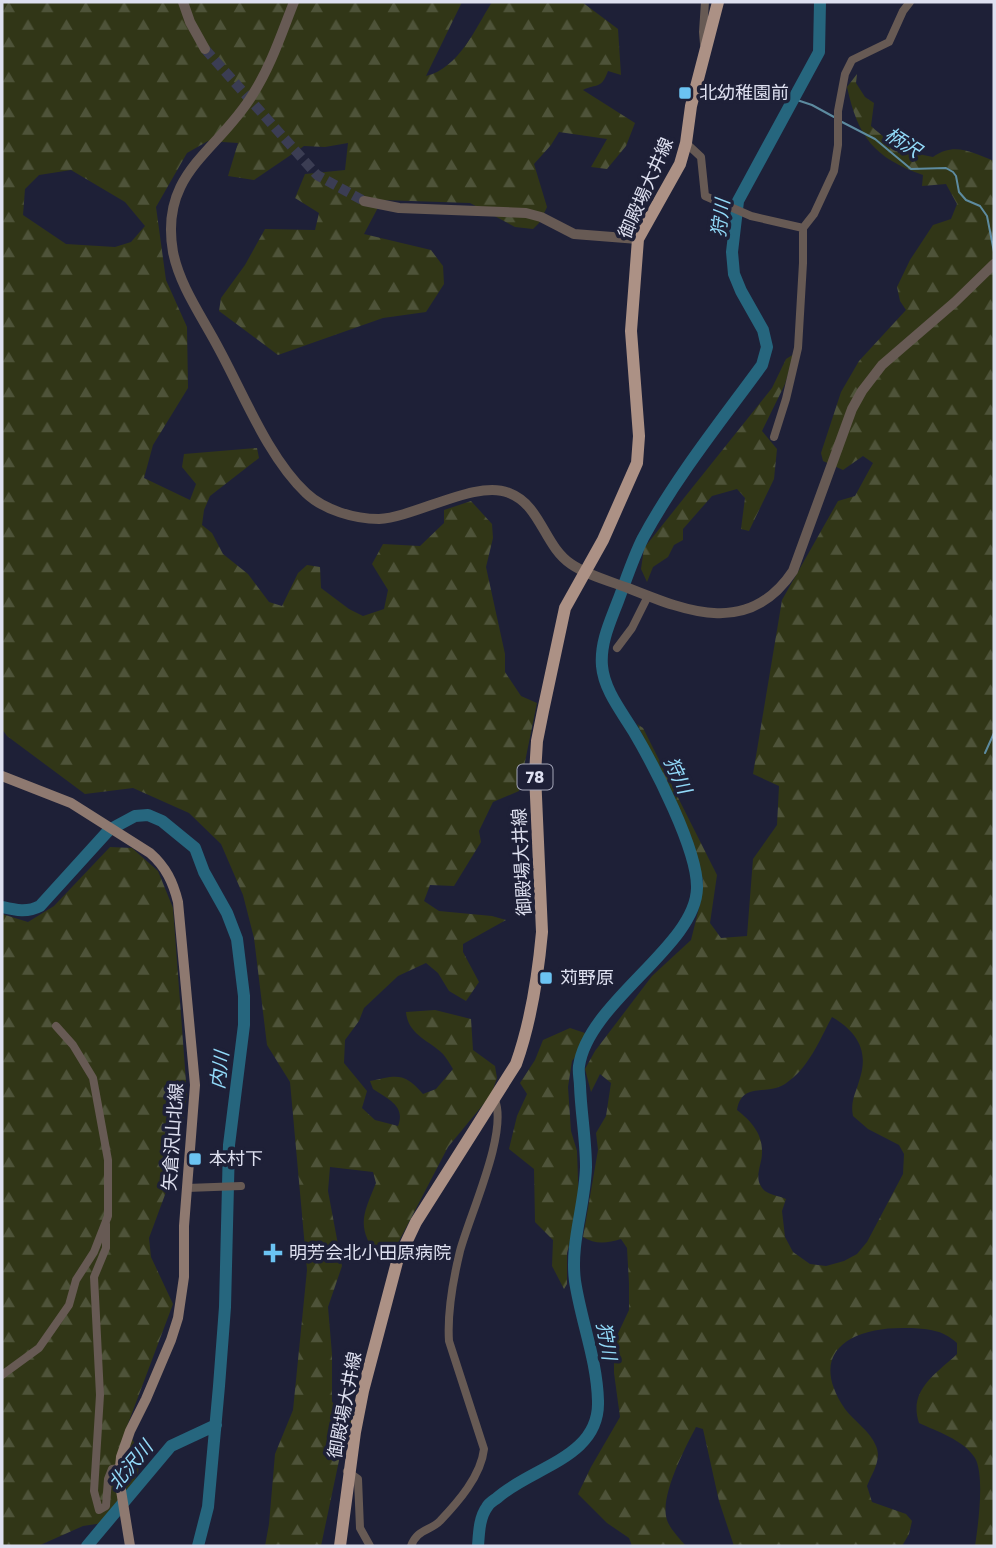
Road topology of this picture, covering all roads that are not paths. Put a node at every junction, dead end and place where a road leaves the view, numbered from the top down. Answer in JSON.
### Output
{"nodes":[{"id":1,"x":183,"y":2,"type":"edge"},
{"id":2,"x":294,"y":2,"type":"edge"},
{"id":3,"x":705,"y":2,"type":"edge"},
{"id":4,"x":719,"y":2,"type":"edge"},
{"id":5,"x":910,"y":2,"type":"edge"},
{"id":6,"x":205,"y":49,"type":"tunnel mouth"},
{"id":7,"x":705,"y":49,"type":"junction"},
{"id":8,"x":686,"y":143,"type":"junction"},
{"id":9,"x":364,"y":201,"type":"tunnel mouth"},
{"id":10,"x":803,"y":229,"type":"junction"},
{"id":11,"x":638,"y":239,"type":"junction"},
{"id":12,"x":994,"y":264,"type":"edge"},
{"id":13,"x":774,"y":438,"type":"dead end"},
{"id":14,"x":591,"y":573,"type":"junction"},
{"id":15,"x":644,"y":594,"type":"junction"},
{"id":16,"x":617,"y":648,"type":"dead end"},
{"id":17,"x":2,"y":776,"type":"edge"},
{"id":18,"x":56,"y":1026,"type":"dead end"},
{"id":19,"x":495,"y":1100,"type":"junction"},
{"id":20,"x":241,"y":1186,"type":"dead end"},
{"id":21,"x":187,"y":1188,"type":"junction"},
{"id":22,"x":106,"y":1224,"type":"junction"},
{"id":23,"x":2,"y":1375,"type":"edge"},
{"id":24,"x":347,"y":1471,"type":"junction"},
{"id":25,"x":119,"y":1473,"type":"junction"},
{"id":26,"x":130,"y":1546,"type":"edge"},
{"id":27,"x":340,"y":1546,"type":"edge"},
{"id":28,"x":370,"y":1546,"type":"edge"},
{"id":29,"x":411,"y":1546,"type":"edge"}],
"edges":[{"from":1,"to":6,"type":"street"},
{"from":2,"to":14,"type":"street"},
{"from":3,"to":7,"type":"street"},
{"from":4,"to":7,"type":"main road","name":"御殿場大井線","number":"78"},
{"from":5,"to":10,"type":"street"},
{"from":7,"to":8,"type":"main road","name":"御殿場大井線","number":"78"},
{"from":8,"to":10,"type":"street"},
{"from":8,"to":11,"type":"main road","name":"御殿場大井線","number":"78"},
{"from":9,"to":11,"type":"street"},
{"from":10,"to":13,"type":"street"},
{"from":11,"to":14,"type":"main road","name":"御殿場大井線","number":"78"},
{"from":12,"to":15,"type":"street"},
{"from":14,"to":15,"type":"street"},
{"from":14,"to":19,"type":"main road","name":"御殿場大井線","number":"78"},
{"from":15,"to":16,"type":"street"},
{"from":17,"to":21,"type":"main road","name":"矢倉沢山北線"},
{"from":18,"to":22,"type":"street"},
{"from":19,"to":24,"type":"main road","name":"御殿場大井線","number":"78"},
{"from":19,"to":29,"type":"street"},
{"from":20,"to":21,"type":"street"},
{"from":21,"to":25,"type":"main road","name":"矢倉沢山北線"},
{"from":22,"to":23,"type":"street"},
{"from":22,"to":25,"type":"street"},
{"from":24,"to":27,"type":"main road","name":"御殿場大井線","number":"78"},
{"from":24,"to":28,"type":"street"},
{"from":25,"to":26,"type":"main road","name":"矢倉沢山北線"}]}
